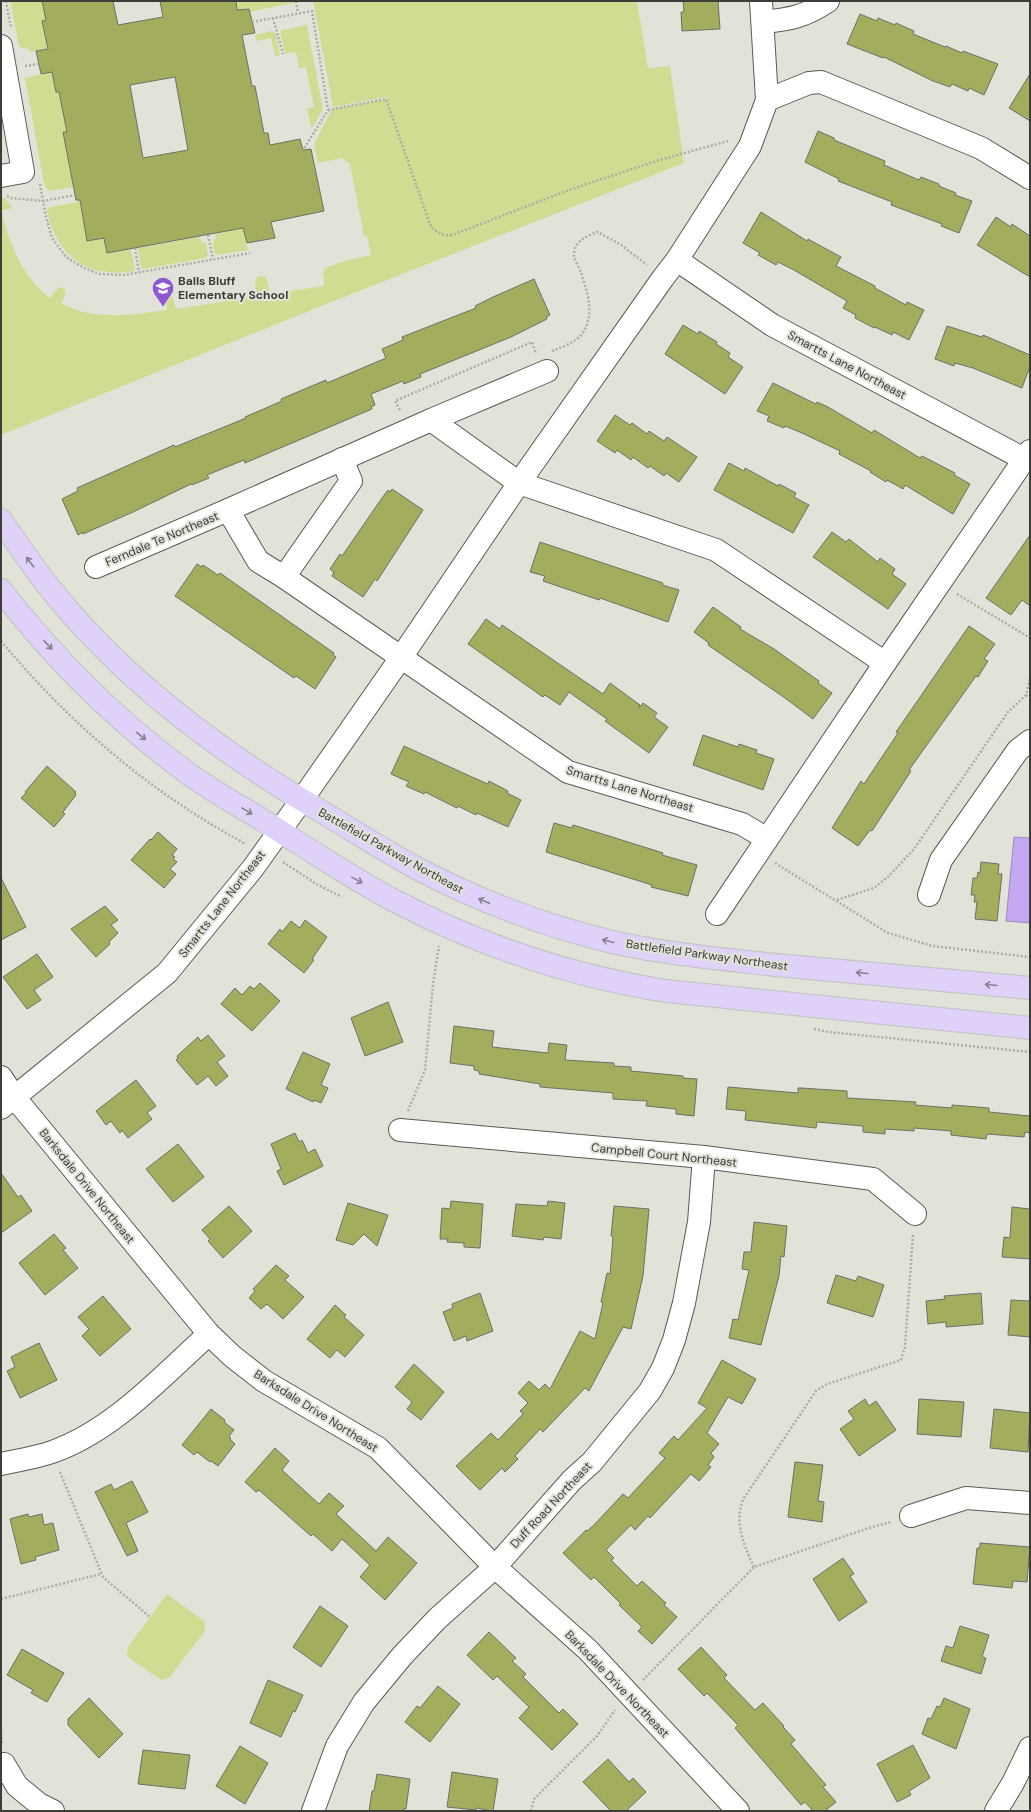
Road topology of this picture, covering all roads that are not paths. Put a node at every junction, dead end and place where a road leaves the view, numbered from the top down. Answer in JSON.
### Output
{"nodes":[{"id":1,"x":828,"y":1,"type":"edge"},
{"id":2,"x":762,"y":11,"type":"edge"},
{"id":3,"x":6,"y":39,"type":"edge"},
{"id":4,"x":767,"y":100,"type":"junction"},
{"id":5,"x":1030,"y":178,"type":"edge"},
{"id":6,"x":1,"y":185,"type":"edge"},
{"id":7,"x":678,"y":260,"type":"junction"},
{"id":8,"x":549,"y":361,"type":"road end"},
{"id":9,"x":431,"y":420,"type":"junction"},
{"id":10,"x":1027,"y":455,"type":"edge"},
{"id":11,"x":342,"y":458,"type":"junction"},
{"id":12,"x":519,"y":483,"type":"junction"},
{"id":13,"x":228,"y":510,"type":"junction"},
{"id":14,"x":1,"y":520,"type":"edge"},
{"id":15,"x":96,"y":568,"type":"dead end"},
{"id":16,"x":284,"y":577,"type":"junction"},
{"id":17,"x":1,"y":590,"type":"edge"},
{"id":18,"x":400,"y":659,"type":"junction"},
{"id":19,"x":885,"y":663,"type":"junction"},
{"id":20,"x":1030,"y":741,"type":"edge"},
{"id":21,"x":301,"y":801,"type":"junction"},
{"id":22,"x":278,"y":831,"type":"junction"},
{"id":23,"x":763,"y":845,"type":"junction"},
{"id":24,"x":929,"y":895,"type":"dead end"},
{"id":25,"x":717,"y":914,"type":"dead end"},
{"id":26,"x":1030,"y":988,"type":"edge"},
{"id":27,"x":1030,"y":1028,"type":"edge"},
{"id":28,"x":1,"y":1077,"type":"edge"},
{"id":29,"x":8,"y":1103,"type":"edge"},
{"id":30,"x":400,"y":1130,"type":"road end"},
{"id":31,"x":704,"y":1157,"type":"junction"},
{"id":32,"x":915,"y":1214,"type":"road end"},
{"id":33,"x":209,"y":1334,"type":"junction"},
{"id":34,"x":1,"y":1464,"type":"edge"},
{"id":35,"x":1030,"y":1503,"type":"edge"},
{"id":36,"x":911,"y":1516,"type":"road end"},
{"id":37,"x":495,"y":1567,"type":"junction"},
{"id":38,"x":1030,"y":1748,"type":"edge"},
{"id":39,"x":4,"y":1764,"type":"dead end"},
{"id":40,"x":53,"y":1811,"type":"edge"},
{"id":41,"x":313,"y":1811,"type":"edge"},
{"id":42,"x":738,"y":1811,"type":"edge"},
{"id":43,"x":996,"y":1811,"type":"edge"}],
"edges":[{"from":1,"to":2,"type":"street","name":"Smartts Lane Northeast"},
{"from":2,"to":4,"type":"street","name":"Smartts Lane Northeast"},
{"from":3,"to":6,"type":"street"},
{"from":4,"to":5,"type":"street"},
{"from":4,"to":7,"type":"street","name":"Smartts Lane Northeast"},
{"from":7,"to":10,"type":"street","name":"Smartts Lane Northeast"},
{"from":7,"to":12,"type":"street","name":"Smartts Lane Northeast"},
{"from":8,"to":9,"type":"street","name":"Ferndale Te Northeast"},
{"from":9,"to":11,"type":"street","name":"Ferndale Te Northeast"},
{"from":9,"to":12,"type":"street"},
{"from":10,"to":19,"type":"street","name":"Smartts Lane Northeast"},
{"from":11,"to":13,"type":"street","name":"Ferndale Te Northeast"},
{"from":11,"to":16,"type":"street"},
{"from":12,"to":18,"type":"street","name":"Smartts Lane Northeast"},
{"from":12,"to":19,"type":"street"},
{"from":13,"to":15,"type":"street","name":"Ferndale Te Northeast"},
{"from":13,"to":16,"type":"street","name":"Ferndale Te Northeast"},
{"from":21,"to":14,"type":"main road","name":"Battlefield Parkway Northeast","one_way":true},
{"from":16,"to":18,"type":"street","name":"Ferndale Te Northeast"},
{"from":17,"to":22,"type":"main road","one_way":true},
{"from":18,"to":21,"type":"street","name":"Smartts Lane Northeast"},
{"from":18,"to":23,"type":"street","name":"Smartts Lane Northeast"},
{"from":19,"to":23,"type":"street","name":"Smartts Lane Northeast"},
{"from":20,"to":24,"type":"street"},
{"from":21,"to":22,"type":"street","name":"Smartts Lane Northeast"},
{"from":26,"to":21,"type":"main road","name":"Battlefield Parkway Northeast","one_way":true},
{"from":22,"to":27,"type":"main road","one_way":true},
{"from":22,"to":29,"type":"street","name":"Smartts Lane Northeast"},
{"from":23,"to":25,"type":"street","name":"Smartts Lane Northeast"},
{"from":28,"to":29,"type":"street","name":"Barksdale Drive Northeast"},
{"from":29,"to":33,"type":"street","name":"Barksdale Drive Northeast"},
{"from":30,"to":31,"type":"street","name":"Campbell Court Northeast"},
{"from":31,"to":32,"type":"street","name":"Campbell Court Northeast"},
{"from":31,"to":37,"type":"street","name":"Duff Road Northeast"},
{"from":33,"to":34,"type":"street"},
{"from":33,"to":37,"type":"street","name":"Barksdale Drive Northeast"},
{"from":35,"to":36,"type":"street"},
{"from":37,"to":41,"type":"street","name":"Duff Road Northeast"},
{"from":37,"to":42,"type":"street","name":"Barksdale Drive Northeast"},
{"from":38,"to":43,"type":"street"},
{"from":39,"to":40,"type":"street"}]}
